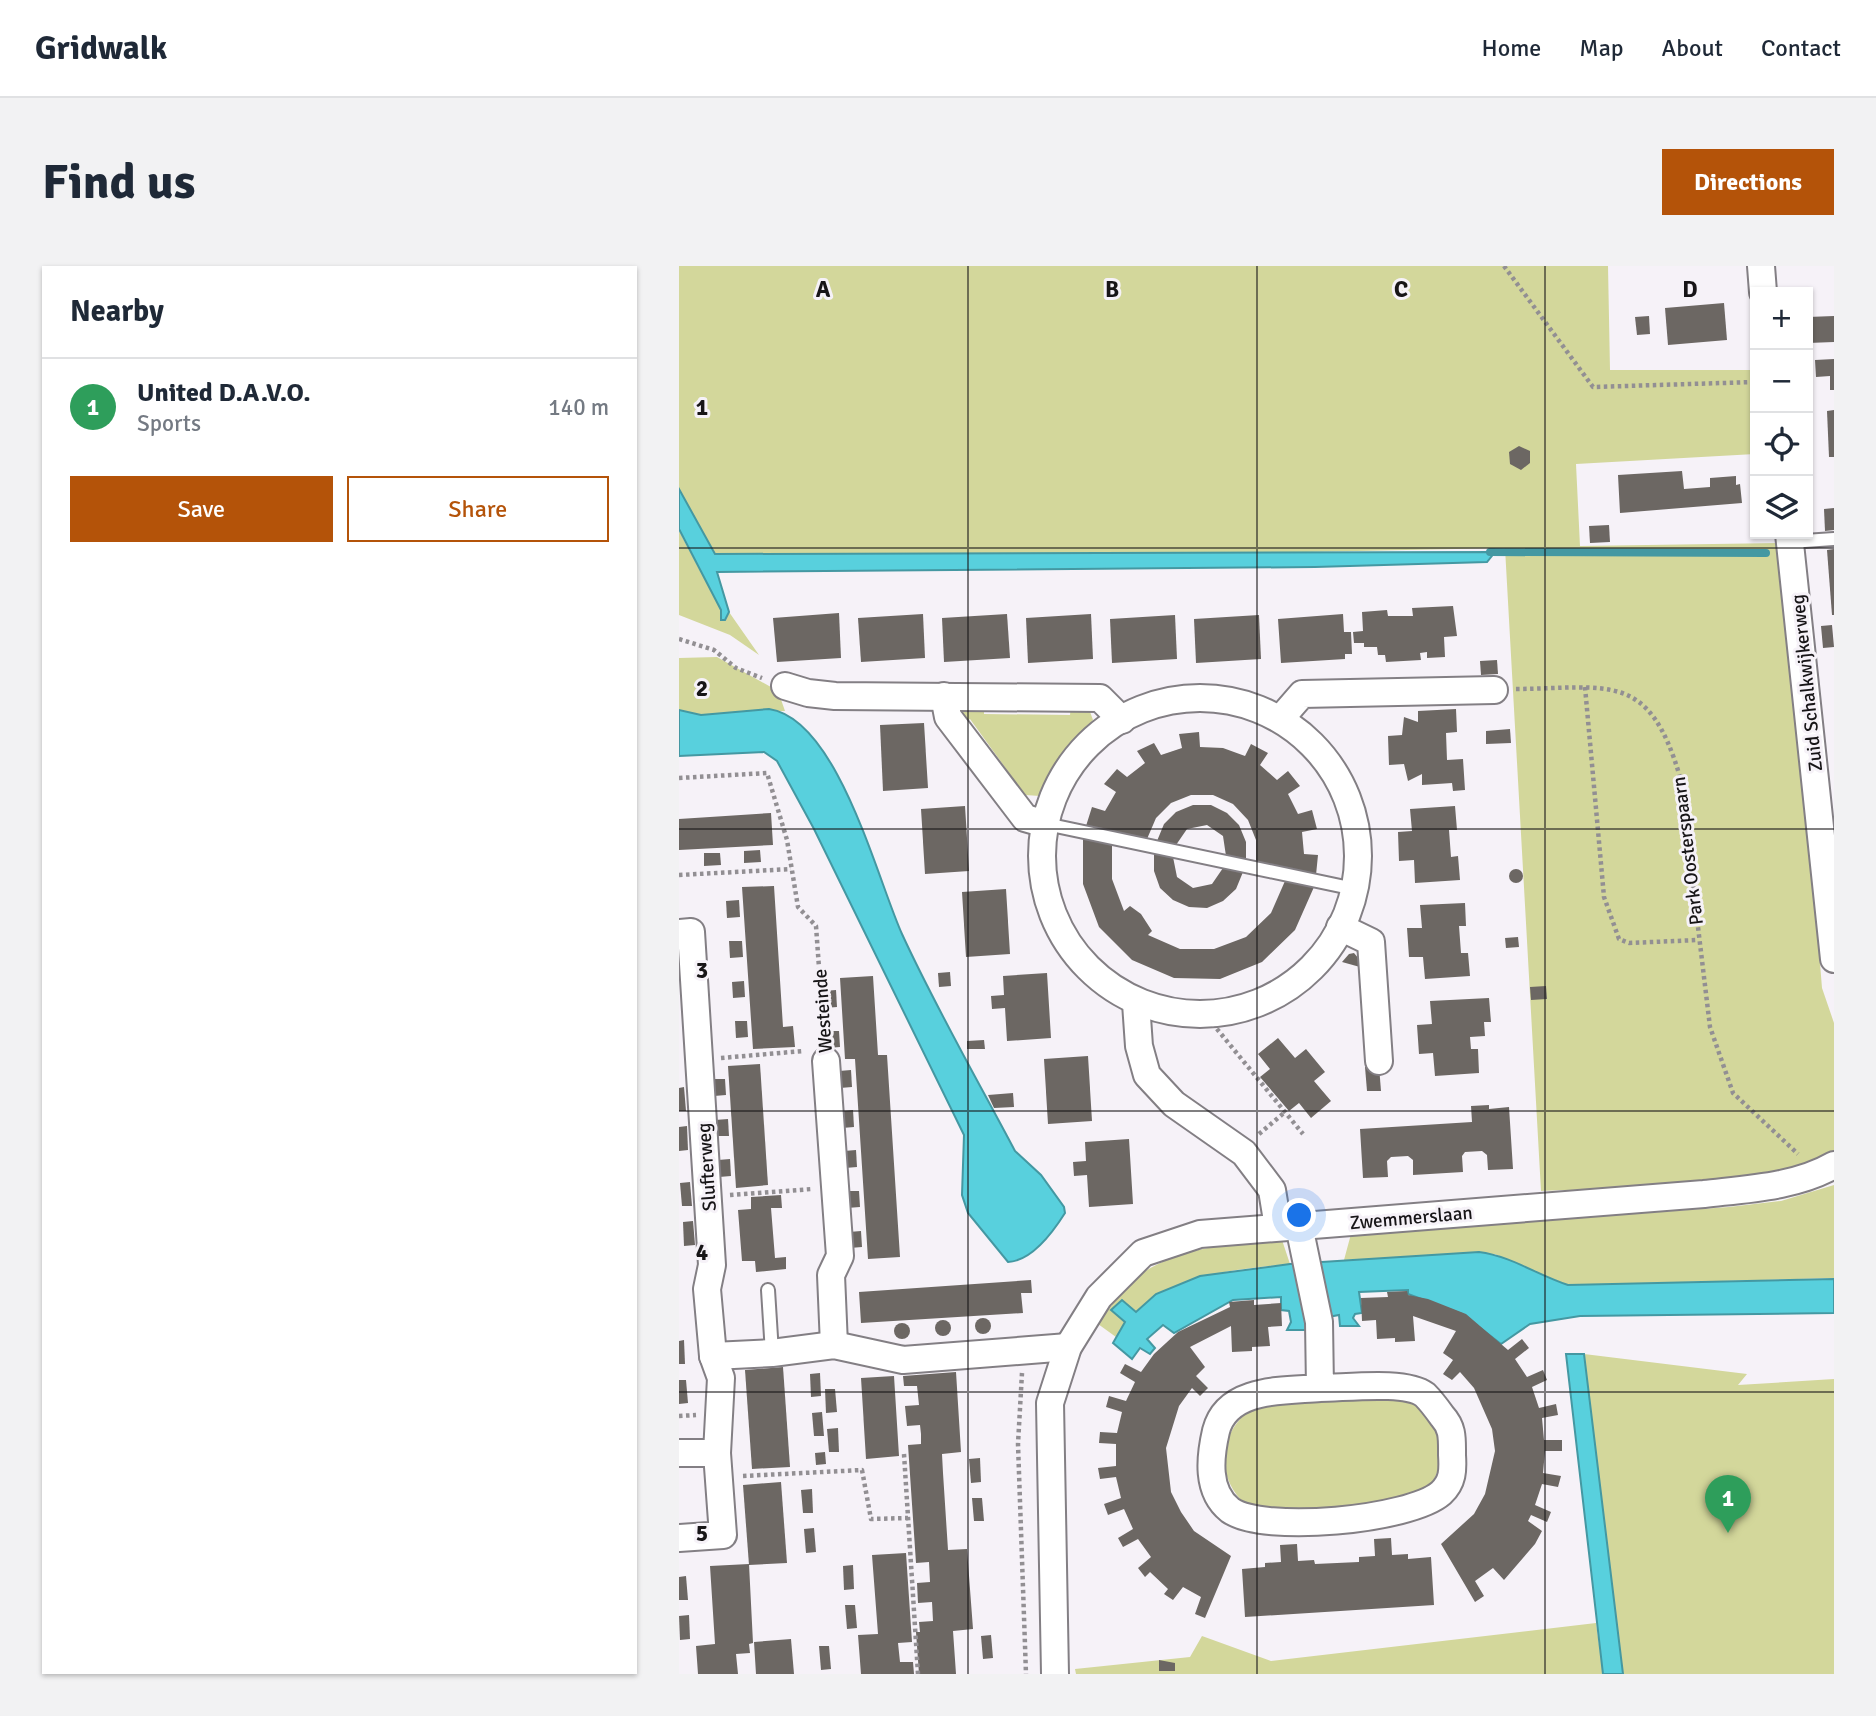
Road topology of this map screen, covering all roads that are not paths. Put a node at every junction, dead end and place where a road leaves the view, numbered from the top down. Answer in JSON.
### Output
{"nodes":[{"id":1,"x":1761,"y":266,"type":"edge"},
{"id":2,"x":1763,"y":287,"type":"edge"},
{"id":3,"x":1790,"y":539,"type":"edge"},
{"id":4,"x":1813,"y":539,"type":"edge"},
{"id":5,"x":1834,"y":539,"type":"edge"},
{"id":6,"x":785,"y":686,"type":"road end"},
{"id":7,"x":1495,"y":690,"type":"road end"},
{"id":8,"x":944,"y":696,"type":"junction"},
{"id":9,"x":1282,"y":717,"type":"junction"},
{"id":10,"x":1122,"y":719,"type":"junction"},
{"id":11,"x":1047,"y":824,"type":"junction"},
{"id":12,"x":1350,"y":888,"type":"junction"},
{"id":13,"x":1341,"y":927,"type":"junction"},
{"id":14,"x":679,"y":933,"type":"edge"},
{"id":15,"x":1834,"y":959,"type":"edge"},
{"id":16,"x":1136,"y":1003,"type":"junction"},
{"id":17,"x":825,"y":1056,"type":"road end"},
{"id":18,"x":1379,"y":1061,"type":"dead end"},
{"id":19,"x":1826,"y":1170,"type":"edge"},
{"id":20,"x":1289,"y":1227,"type":"junction"},
{"id":21,"x":768,"y":1290,"type":"dead end"},
{"id":22,"x":834,"y":1345,"type":"junction"},
{"id":23,"x":1067,"y":1347,"type":"junction"},
{"id":24,"x":772,"y":1353,"type":"junction"},
{"id":25,"x":713,"y":1356,"type":"junction"},
{"id":26,"x":1320,"y":1388,"type":"junction"},
{"id":27,"x":679,"y":1453,"type":"edge"},
{"id":28,"x":718,"y":1465,"type":"junction"},
{"id":29,"x":679,"y":1538,"type":"edge"},
{"id":30,"x":1055,"y":1674,"type":"edge"}],
"edges":[{"from":1,"to":2,"type":"street"},
{"from":3,"to":15,"type":"street","name":"Zuid Schalkwijkerweg"},
{"from":4,"to":5,"type":"lane"},
{"from":6,"to":8,"type":"street"},
{"from":7,"to":9,"type":"street"},
{"from":8,"to":10,"type":"street"},
{"from":8,"to":11,"type":"street"},
{"from":9,"to":10,"type":"street"},
{"from":9,"to":12,"type":"street"},
{"from":10,"to":11,"type":"street"},
{"from":11,"to":12,"type":"lane"},
{"from":11,"to":16,"type":"street"},
{"from":12,"to":13,"type":"street"},
{"from":13,"to":16,"type":"street"},
{"from":13,"to":18,"type":"street"},
{"from":14,"to":25,"type":"street","name":"Slufterweg"},
{"from":16,"to":20,"type":"street"},
{"from":17,"to":22,"type":"street","name":"Westeinde"},
{"from":19,"to":20,"type":"street","name":"Zwemmerslaan"},
{"from":20,"to":23,"type":"street","name":"Zwemmerslaan"},
{"from":20,"to":26,"type":"street"},
{"from":21,"to":24,"type":"lane"},
{"from":22,"to":23,"type":"street"},
{"from":22,"to":24,"type":"street"},
{"from":23,"to":30,"type":"street","name":"Zwemmerslaan"},
{"from":24,"to":25,"type":"street"},
{"from":25,"to":28,"type":"street","name":"Slufterweg"},
{"from":26,"to":26,"type":"street"},
{"from":27,"to":28,"type":"street"},
{"from":28,"to":29,"type":"street","name":"Slufterweg"}]}
